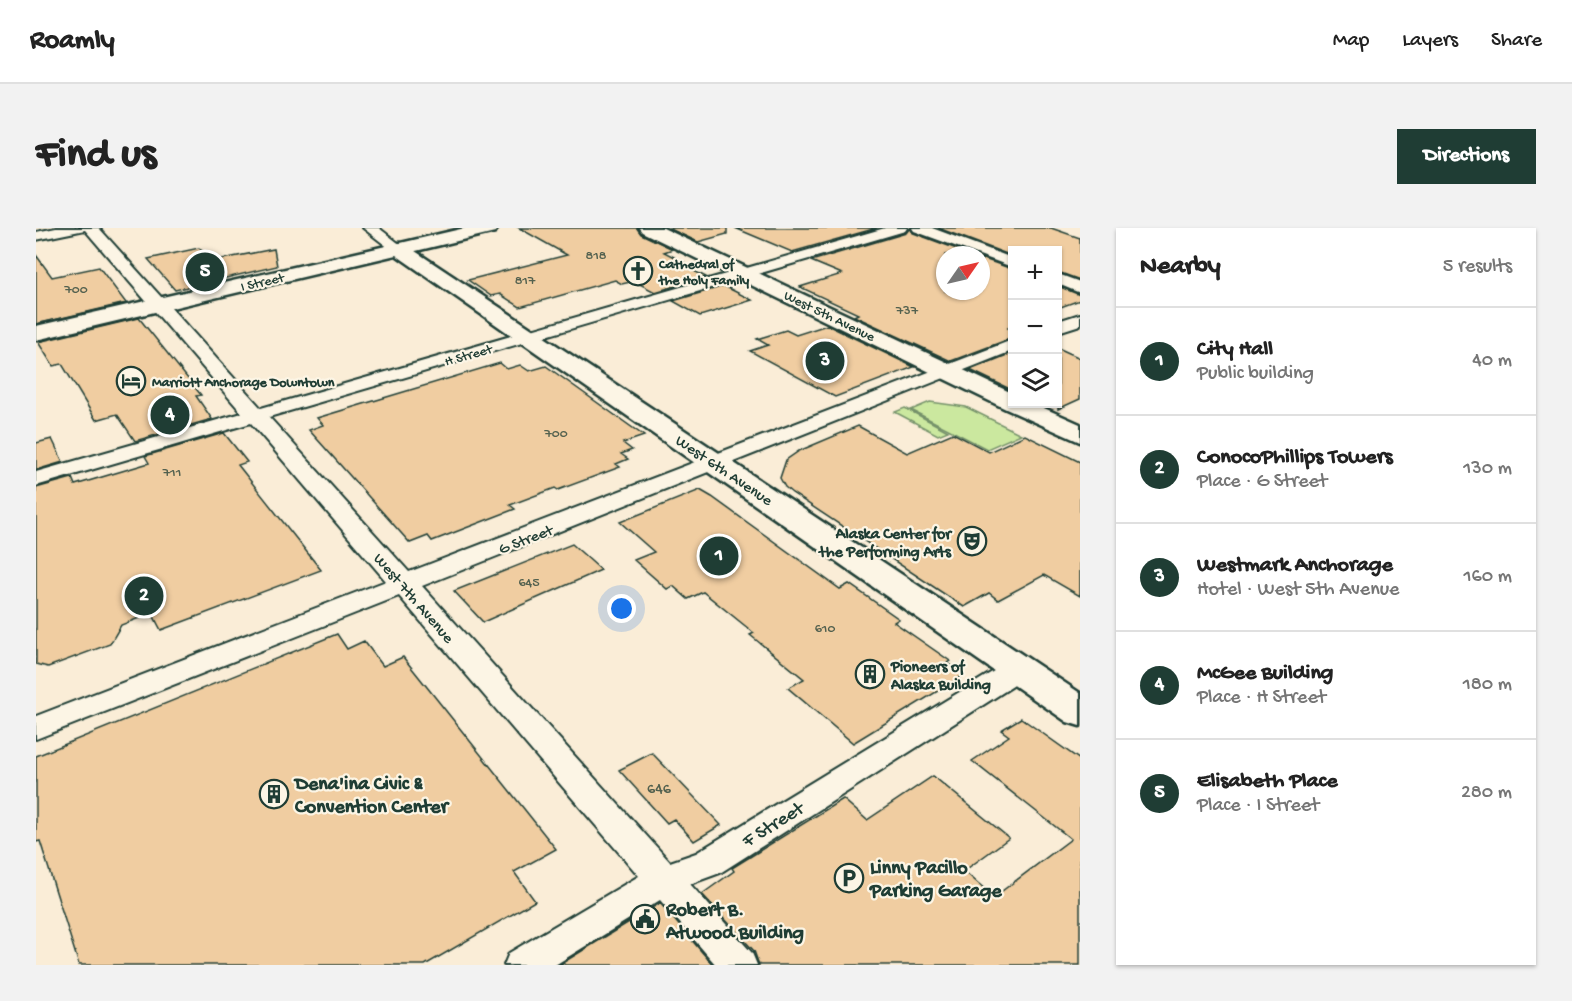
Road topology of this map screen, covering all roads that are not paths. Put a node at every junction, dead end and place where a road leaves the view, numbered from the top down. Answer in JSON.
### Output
{"nodes":[{"id":1,"x":80,"y":228,"type":"edge"},
{"id":2,"x":91,"y":228,"type":"edge"},
{"id":3,"x":370,"y":228,"type":"edge"},
{"id":4,"x":489,"y":228,"type":"edge"},
{"id":5,"x":648,"y":228,"type":"edge"},
{"id":6,"x":900,"y":228,"type":"edge"},
{"id":7,"x":919,"y":228,"type":"edge"},
{"id":8,"x":36,"y":236,"type":"edge"},
{"id":9,"x":399,"y":249,"type":"junction"},
{"id":10,"x":1008,"y":261,"type":"edge"},
{"id":11,"x":742,"y":273,"type":"junction"},
{"id":12,"x":1062,"y":281,"type":"edge"},
{"id":13,"x":1080,"y":288,"type":"edge"},
{"id":14,"x":159,"y":305,"type":"junction"},
{"id":15,"x":1080,"y":318,"type":"edge"},
{"id":16,"x":1062,"y":325,"type":"edge"},
{"id":17,"x":36,"y":333,"type":"edge"},
{"id":18,"x":529,"y":336,"type":"junction"},
{"id":19,"x":1008,"y":347,"type":"edge"},
{"id":20,"x":946,"y":370,"type":"junction"},
{"id":21,"x":1008,"y":400,"type":"edge"},
{"id":22,"x":1025,"y":408,"type":"edge"},
{"id":23,"x":254,"y":416,"type":"junction"},
{"id":24,"x":1080,"y":434,"type":"edge"},
{"id":25,"x":716,"y":463,"type":"junction"},
{"id":26,"x":36,"y":479,"type":"edge"},
{"id":27,"x":404,"y":585,"type":"junction"},
{"id":28,"x":1017,"y":670,"type":"junction"},
{"id":29,"x":1080,"y":712,"type":"edge"},
{"id":30,"x":36,"y":729,"type":"edge"},
{"id":31,"x":664,"y":879,"type":"junction"},
{"id":32,"x":522,"y":965,"type":"edge"},
{"id":33,"x":739,"y":965,"type":"edge"}],
"edges":[{"from":1,"to":8,"type":"street"},
{"from":2,"to":14,"type":"street","name":"West 7th Avenue"},
{"from":3,"to":9,"type":"street","name":"West 6th Avenue"},
{"from":4,"to":9,"type":"main road","name":"I Street"},
{"from":5,"to":11,"type":"main road","name":"West 5th Avenue"},
{"from":6,"to":11,"type":"street","name":"H Street"},
{"from":7,"to":10,"type":"street"},
{"from":9,"to":14,"type":"main road","name":"I Street"},
{"from":9,"to":18,"type":"main road","name":"West 6th Avenue"},
{"from":11,"to":18,"type":"street","name":"H Street"},
{"from":11,"to":20,"type":"main road","name":"West 5th Avenue"},
{"from":12,"to":13,"type":"street"},
{"from":14,"to":17,"type":"main road","name":"I Street"},
{"from":14,"to":23,"type":"street","name":"West 7th Avenue"},
{"from":15,"to":16,"type":"street"},
{"from":18,"to":23,"type":"street","name":"H Street"},
{"from":18,"to":25,"type":"main road","name":"West 6th Avenue"},
{"from":19,"to":20,"type":"street","name":"G Street"},
{"from":20,"to":21,"type":"main road","name":"West 5th Avenue"},
{"from":20,"to":25,"type":"street","name":"G Street"},
{"from":22,"to":24,"type":"main road","name":"West 5th Avenue"},
{"from":23,"to":26,"type":"street","name":"H Street"},
{"from":23,"to":27,"type":"street","name":"West 7th Avenue"},
{"from":25,"to":27,"type":"street","name":"G Street"},
{"from":25,"to":28,"type":"main road","name":"West 6th Avenue"},
{"from":27,"to":30,"type":"street","name":"G Street"},
{"from":27,"to":31,"type":"street","name":"West 7th Avenue"},
{"from":28,"to":29,"type":"main road","name":"West 6th Avenue"},
{"from":28,"to":31,"type":"street","name":"F Street"},
{"from":31,"to":32,"type":"street","name":"F Street"},
{"from":31,"to":33,"type":"street","name":"West 7th Avenue"}]}
